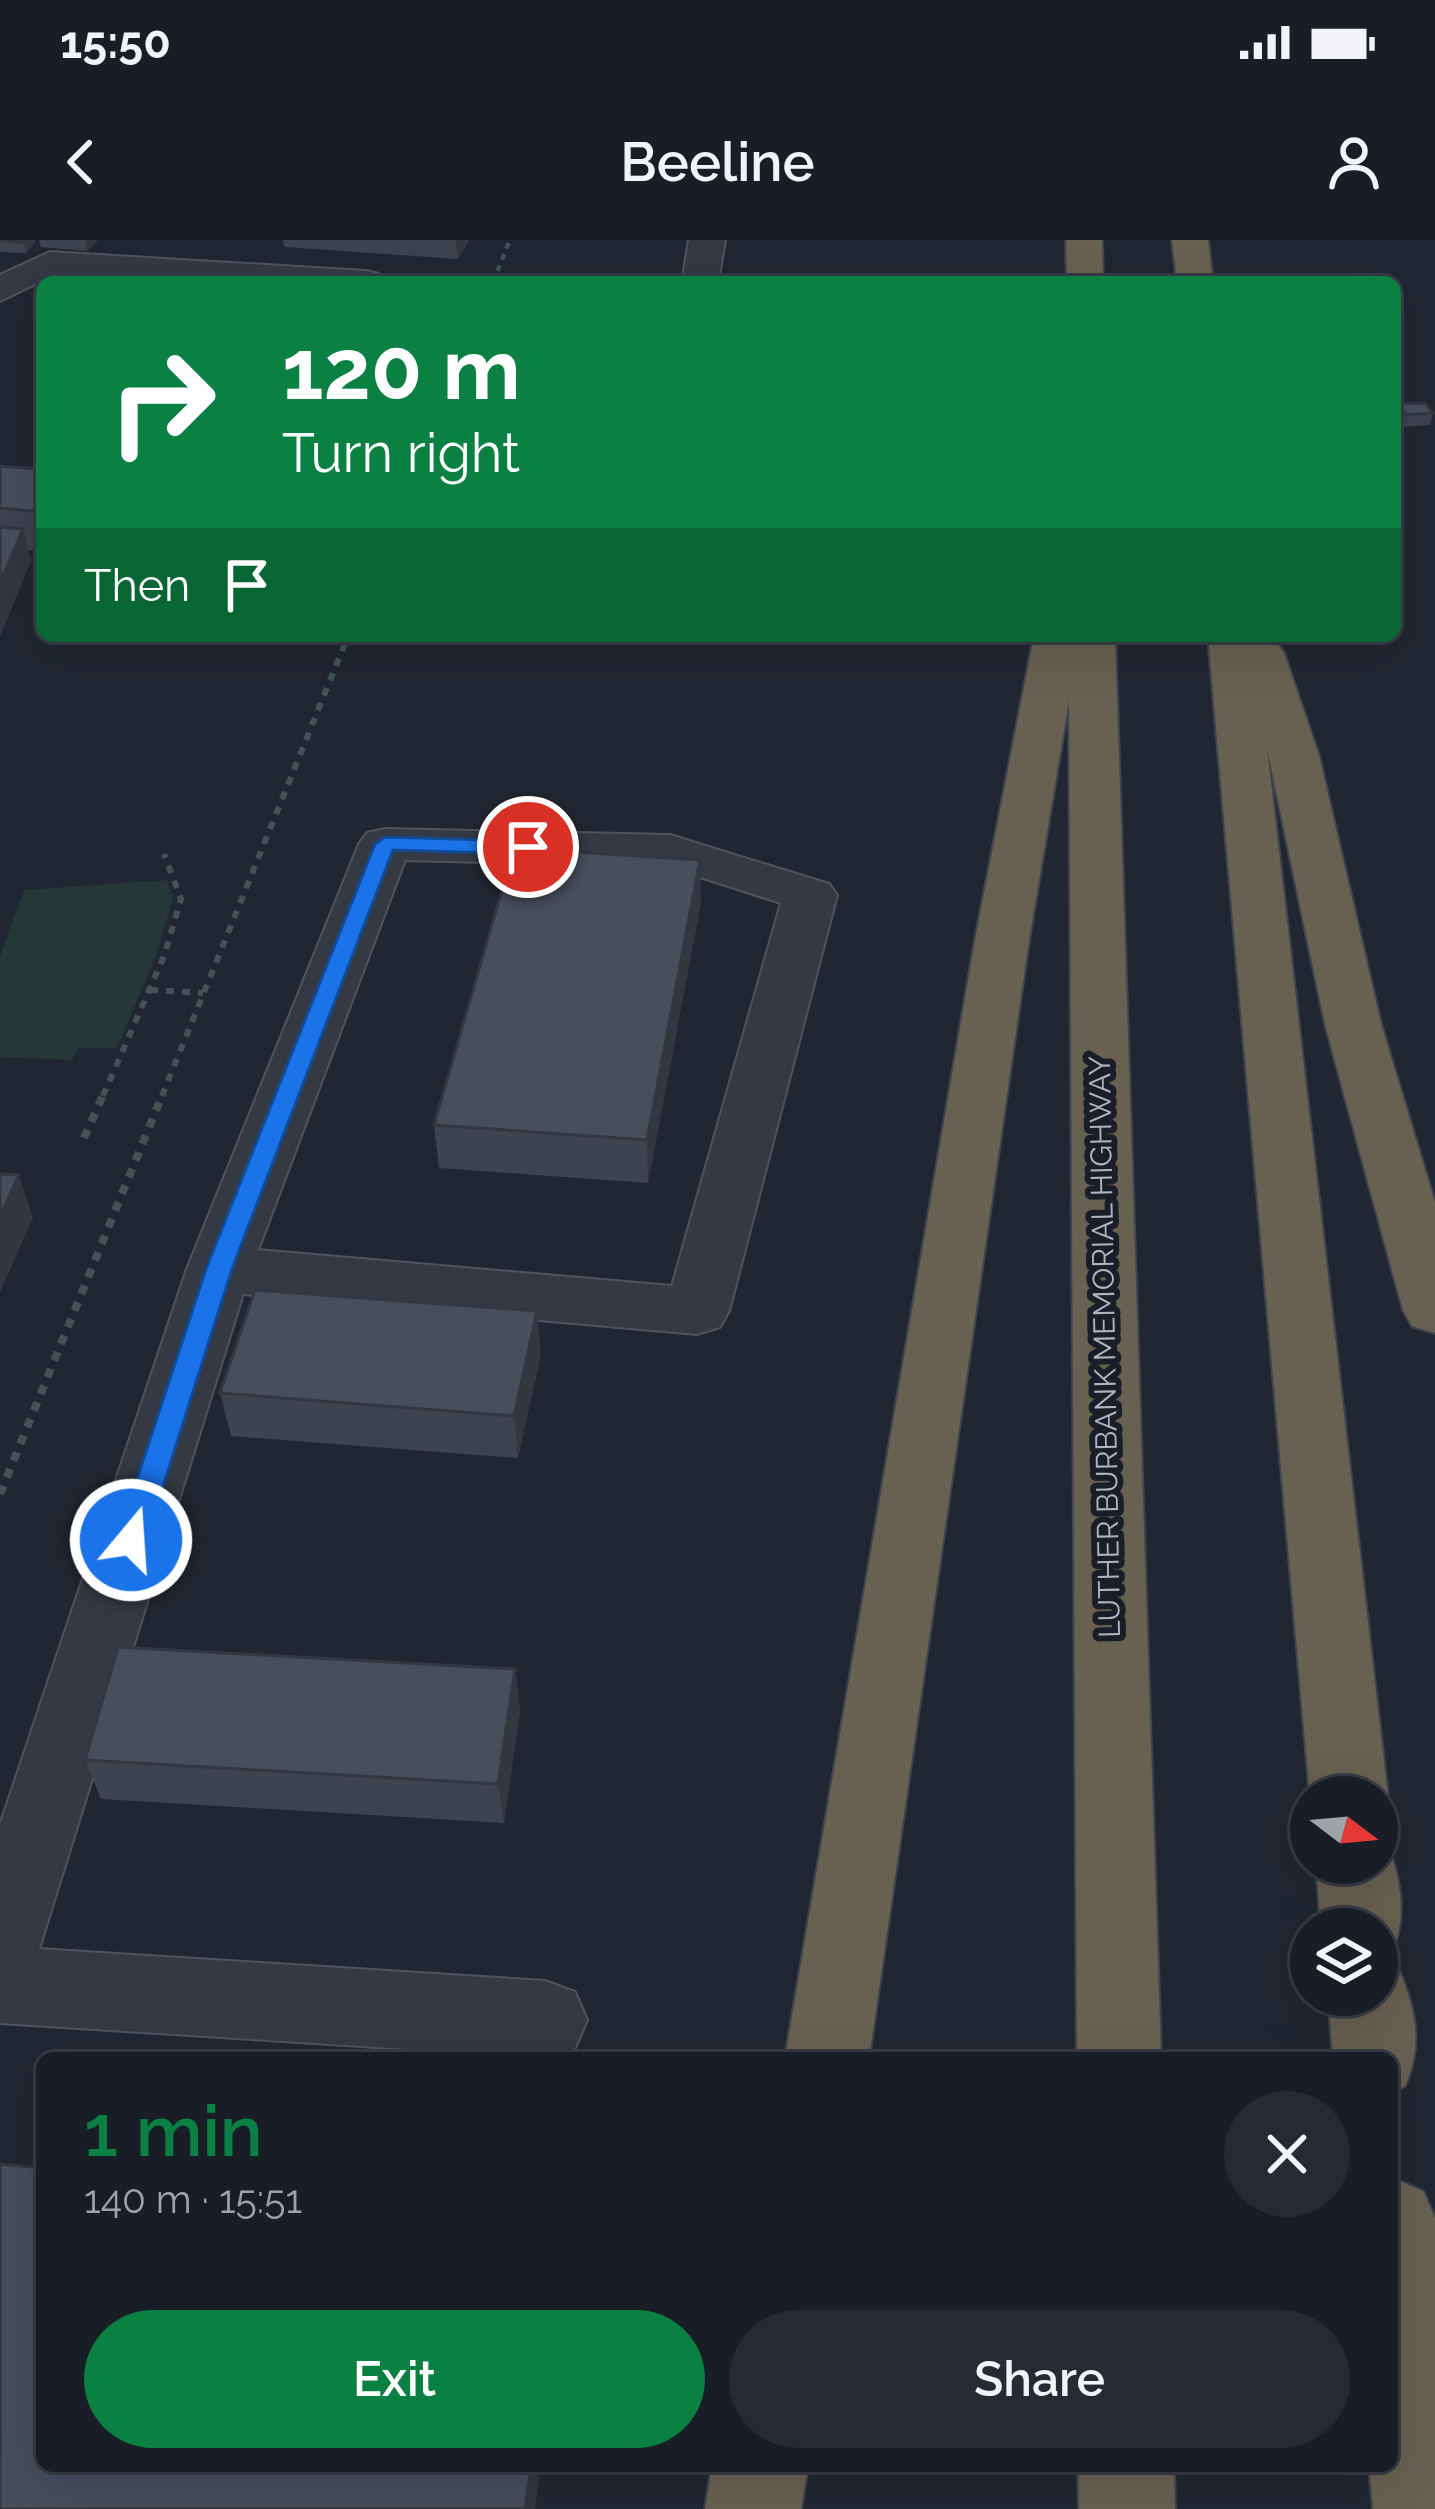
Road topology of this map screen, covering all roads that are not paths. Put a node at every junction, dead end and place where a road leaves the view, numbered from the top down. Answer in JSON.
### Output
{"nodes":[{"id":1,"x":706,"y":240,"type":"edge"},
{"id":2,"x":1084,"y":240,"type":"edge"},
{"id":3,"x":1190,"y":240,"type":"edge"},
{"id":4,"x":266,"y":276,"type":"edge"},
{"id":5,"x":701,"y":276,"type":"edge"},
{"id":6,"x":1085,"y":276,"type":"edge"},
{"id":7,"x":1194,"y":276,"type":"edge"},
{"id":8,"x":0,"y":290,"type":"edge"},
{"id":9,"x":1056,"y":642,"type":"edge"},
{"id":10,"x":1092,"y":642,"type":"edge"},
{"id":11,"x":1232,"y":642,"type":"edge"},
{"id":12,"x":1258,"y":642,"type":"edge"},
{"id":13,"x":219,"y":1269,"type":"junction"},
{"id":14,"x":1435,"y":1310,"type":"edge"},
{"id":15,"x":1347,"y":1776,"type":"edge"},
{"id":16,"x":0,"y":1946,"type":"edge"},
{"id":17,"x":0,"y":1985,"type":"edge"},
{"id":18,"x":1371,"y":2016,"type":"edge"},
{"id":19,"x":545,"y":2020,"type":"dead end"},
{"id":20,"x":827,"y":2052,"type":"edge"},
{"id":21,"x":1119,"y":2052,"type":"edge"},
{"id":22,"x":1375,"y":2052,"type":"edge"},
{"id":23,"x":1398,"y":2281,"type":"edge"},
{"id":24,"x":759,"y":2472,"type":"edge"},
{"id":25,"x":1126,"y":2472,"type":"edge"},
{"id":26,"x":753,"y":2509,"type":"edge"},
{"id":27,"x":1127,"y":2509,"type":"edge"},
{"id":28,"x":1421,"y":2509,"type":"edge"}],
"edges":[{"from":1,"to":5,"type":"lane"},
{"from":2,"to":6,"type":"highway"},
{"from":3,"to":7,"type":"highway"},
{"from":4,"to":8,"type":"lane"},
{"from":9,"to":20,"type":"highway"},
{"from":10,"to":21,"type":"highway","name":"LUTHER BURBANK MEMORIAL HIGHWAY"},
{"from":11,"to":15,"type":"highway"},
{"from":12,"to":14,"type":"highway"},
{"from":13,"to":13,"type":"lane"},
{"from":13,"to":16,"type":"lane"},
{"from":17,"to":19,"type":"lane"},
{"from":18,"to":22,"type":"highway"},
{"from":23,"to":28,"type":"highway"},
{"from":24,"to":26,"type":"highway"},
{"from":25,"to":27,"type":"highway"}]}
